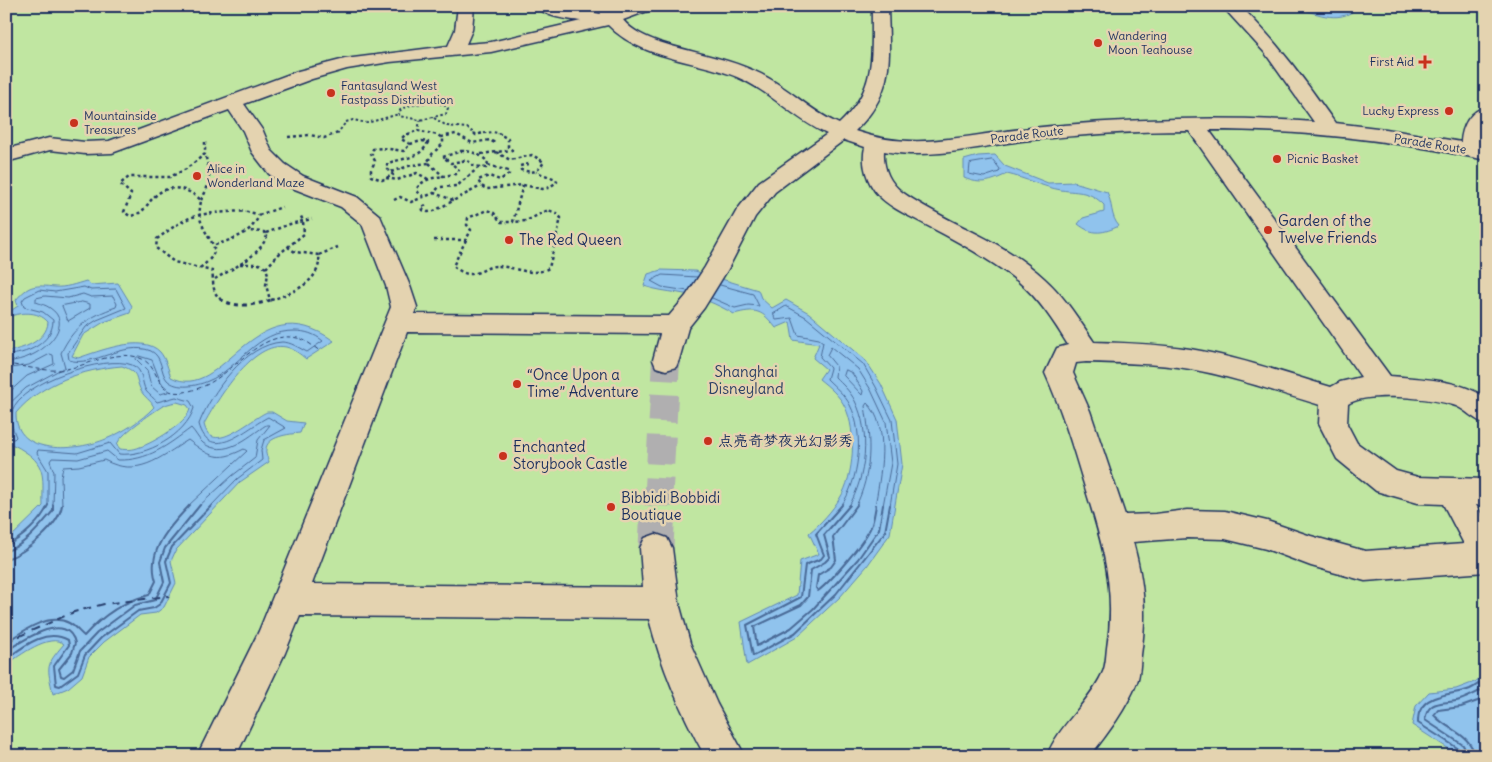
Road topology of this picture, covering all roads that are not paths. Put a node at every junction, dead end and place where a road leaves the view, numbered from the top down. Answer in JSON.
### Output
{"nodes":[{"id":1,"x":466,"y":6,"type":"edge"},
{"id":2,"x":545,"y":6,"type":"edge"},
{"id":3,"x":646,"y":6,"type":"edge"},
{"id":4,"x":880,"y":6,"type":"edge"},
{"id":5,"x":1230,"y":6,"type":"edge"},
{"id":6,"x":609,"y":13,"type":"edge"},
{"id":7,"x":453,"y":51,"type":"junction"},
{"id":8,"x":234,"y":103,"type":"junction"},
{"id":9,"x":1486,"y":113,"type":"edge"},
{"id":10,"x":1195,"y":125,"type":"junction"},
{"id":11,"x":1329,"y":130,"type":"junction"},
{"id":12,"x":841,"y":133,"type":"junction"},
{"id":13,"x":876,"y":143,"type":"junction"},
{"id":14,"x":1478,"y":152,"type":"edge"},
{"id":15,"x":6,"y":156,"type":"edge"},
{"id":16,"x":398,"y":323,"type":"junction"},
{"id":17,"x":676,"y":325,"type":"junction"},
{"id":18,"x":1086,"y":352,"type":"junction"},
{"id":19,"x":666,"y":360,"type":"tunnel mouth"},
{"id":20,"x":1382,"y":385,"type":"junction"},
{"id":21,"x":1334,"y":399,"type":"junction"},
{"id":22,"x":1486,"y":413,"type":"edge"},
{"id":23,"x":1453,"y":492,"type":"junction"},
{"id":24,"x":1486,"y":492,"type":"edge"},
{"id":25,"x":1114,"y":529,"type":"junction"},
{"id":26,"x":656,"y":548,"type":"tunnel mouth"},
{"id":27,"x":1486,"y":553,"type":"edge"},
{"id":28,"x":1486,"y":557,"type":"edge"},
{"id":29,"x":288,"y":600,"type":"junction"},
{"id":30,"x":662,"y":603,"type":"junction"},
{"id":31,"x":216,"y":756,"type":"edge"},
{"id":32,"x":726,"y":756,"type":"edge"},
{"id":33,"x":1066,"y":756,"type":"edge"}],
"edges":[{"from":1,"to":7,"type":"street"},
{"from":2,"to":6,"type":"street"},
{"from":3,"to":6,"type":"street"},
{"from":4,"to":12,"type":"street"},
{"from":5,"to":11,"type":"street"},
{"from":6,"to":7,"type":"street"},
{"from":6,"to":12,"type":"street","name":"Parade Route"},
{"from":7,"to":8,"type":"street"},
{"from":8,"to":15,"type":"street"},
{"from":8,"to":16,"type":"street"},
{"from":9,"to":14,"type":"street"},
{"from":10,"to":11,"type":"street","name":"Parade Route"},
{"from":10,"to":13,"type":"street","name":"Parade Route"},
{"from":10,"to":20,"type":"street"},
{"from":11,"to":14,"type":"street","name":"Parade Route"},
{"from":12,"to":13,"type":"street","name":"Parade Route"},
{"from":12,"to":17,"type":"street"},
{"from":13,"to":18,"type":"street"},
{"from":16,"to":17,"type":"street"},
{"from":16,"to":29,"type":"street"},
{"from":17,"to":19,"type":"street"},
{"from":18,"to":21,"type":"street"},
{"from":18,"to":25,"type":"street"},
{"from":20,"to":21,"type":"street"},
{"from":20,"to":22,"type":"street"},
{"from":21,"to":23,"type":"street"},
{"from":23,"to":24,"type":"street"},
{"from":23,"to":27,"type":"street"},
{"from":25,"to":28,"type":"street"},
{"from":25,"to":33,"type":"street"},
{"from":26,"to":30,"type":"street"},
{"from":29,"to":30,"type":"street"},
{"from":29,"to":31,"type":"street"},
{"from":30,"to":32,"type":"street"}]}
